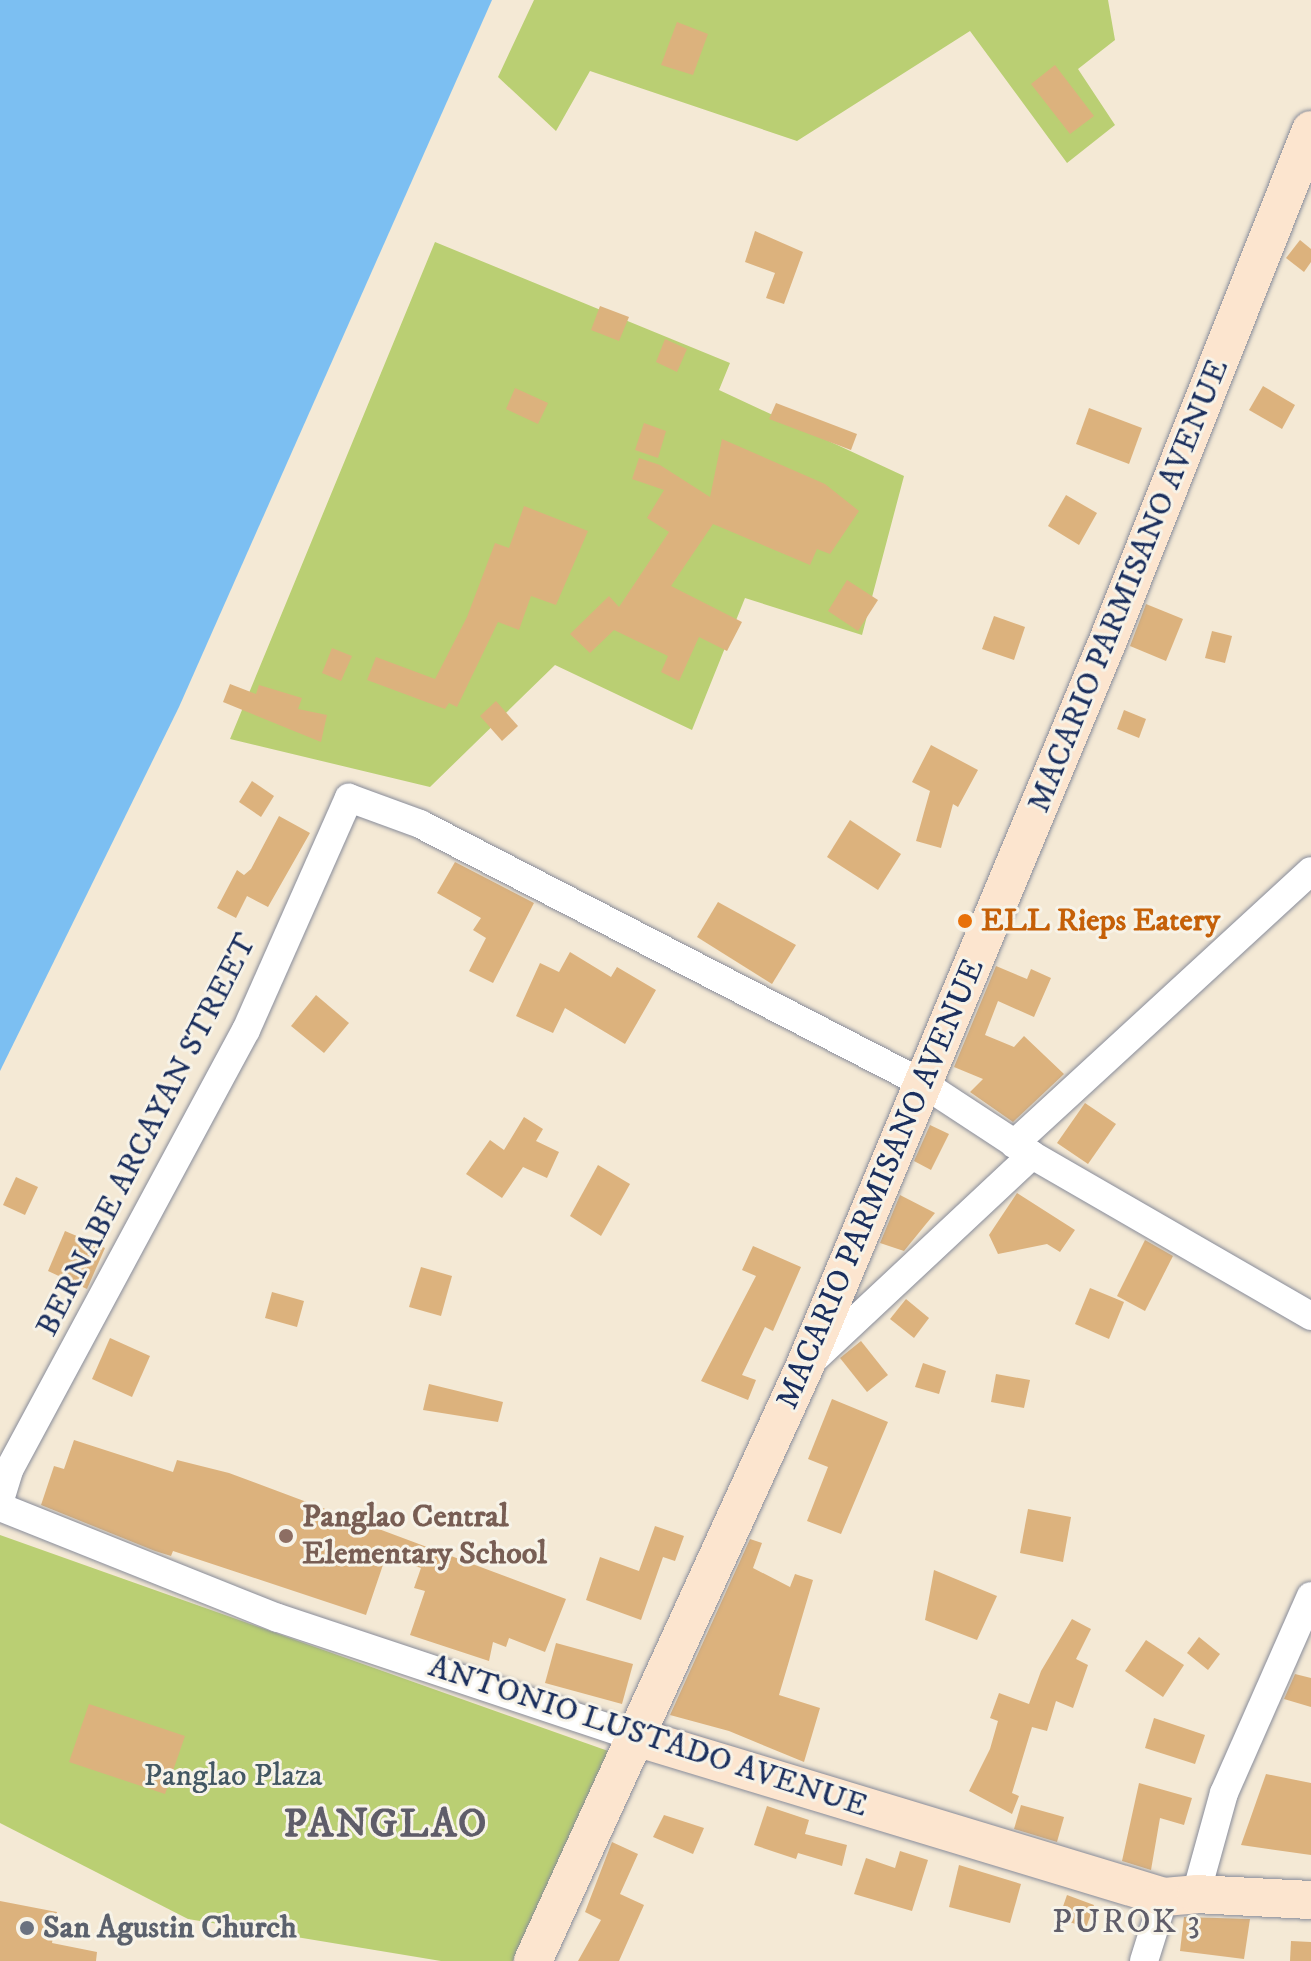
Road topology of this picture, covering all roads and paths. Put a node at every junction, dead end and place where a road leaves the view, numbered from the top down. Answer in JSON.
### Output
{"nodes":[{"id":1,"x":1311,"y":130,"type":"edge"},
{"id":2,"x":1311,"y":871,"type":"edge"},
{"id":3,"x":924,"y":1084,"type":"junction"},
{"id":4,"x":1023,"y":1149,"type":"junction"},
{"id":5,"x":1311,"y":1316,"type":"edge"},
{"id":6,"x":804,"y":1368,"type":"junction"},
{"id":7,"x":0,"y":1500,"type":"edge"},
{"id":8,"x":0,"y":1507,"type":"edge"},
{"id":9,"x":1311,"y":1596,"type":"edge"},
{"id":10,"x":639,"y":1738,"type":"junction"},
{"id":11,"x":1180,"y":1895,"type":"junction"},
{"id":12,"x":1311,"y":1900,"type":"edge"},
{"id":13,"x":533,"y":1961,"type":"edge"},
{"id":14,"x":1144,"y":1961,"type":"edge"}],
"edges":[{"from":1,"to":3,"type":"street","name":"MACARIO PARMISANO AVENUE"},
{"from":2,"to":4,"type":"street"},
{"from":3,"to":4,"type":"street"},
{"from":3,"to":6,"type":"street","name":"MACARIO PARMISANO AVENUE"},
{"from":3,"to":7,"type":"street","name":"BERNABE ARCAYAN STREET"},
{"from":4,"to":5,"type":"street"},
{"from":4,"to":6,"type":"street"},
{"from":6,"to":10,"type":"street","name":"MACARIO PARMISANO AVENUE"},
{"from":8,"to":10,"type":"street","name":"ANTONIO LUSTADO AVENUE"},
{"from":9,"to":11,"type":"street"},
{"from":10,"to":11,"type":"street","name":"ANTONIO LUSTADO AVENUE"},
{"from":10,"to":13,"type":"street","name":"MACARIO PARMISANO AVENUE"},
{"from":11,"to":12,"type":"street","name":"ANTONIO LUSTADO AVENUE"},
{"from":11,"to":14,"type":"street"}]}
